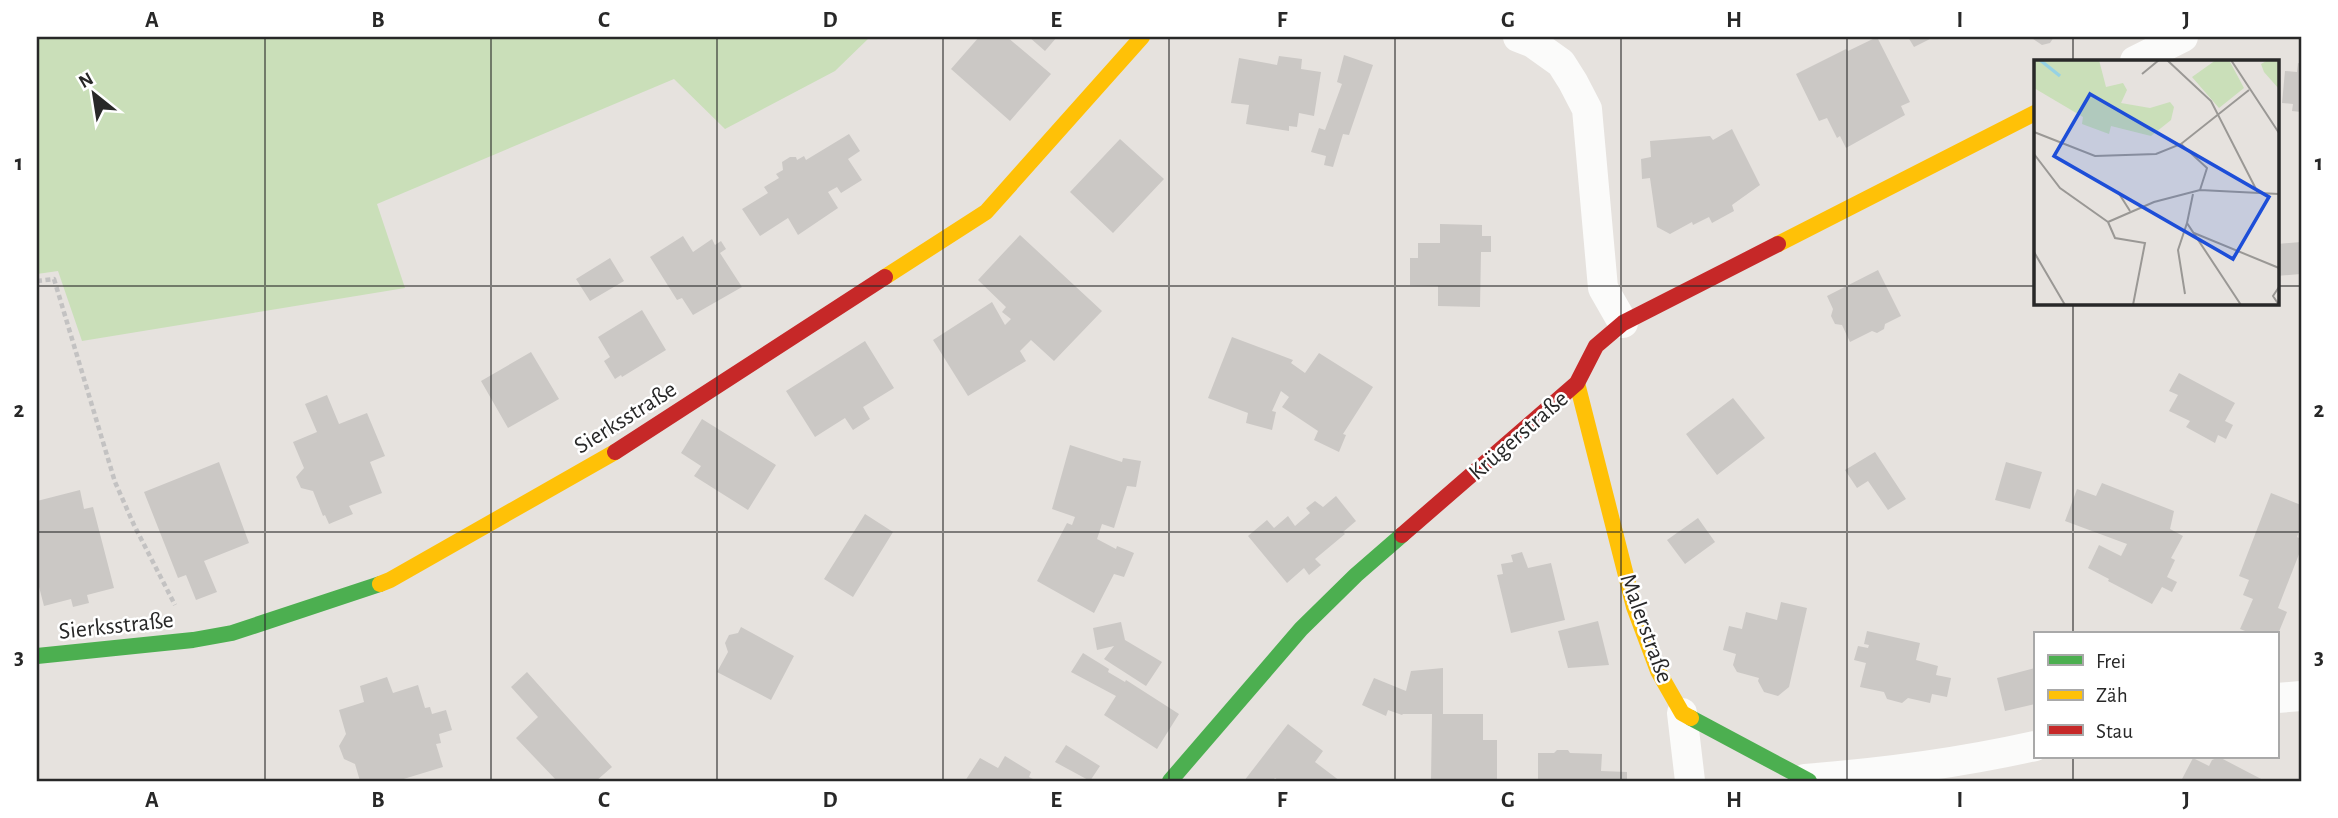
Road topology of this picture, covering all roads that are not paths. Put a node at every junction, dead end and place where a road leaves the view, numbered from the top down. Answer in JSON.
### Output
{"nodes":[{"id":1,"x":1142,"y":37,"type":"edge"},
{"id":2,"x":1518,"y":37,"type":"edge"},
{"id":3,"x":2183,"y":37,"type":"edge"},
{"id":4,"x":2138,"y":60,"type":"edge"},
{"id":5,"x":2034,"y":114,"type":"edge"},
{"id":6,"x":1623,"y":323,"type":"junction"},
{"id":7,"x":1577,"y":383,"type":"junction"},
{"id":8,"x":37,"y":656,"type":"edge"},
{"id":9,"x":2301,"y":696,"type":"edge"},
{"id":10,"x":2278,"y":698,"type":"edge"},
{"id":11,"x":1682,"y":713,"type":"junction"},
{"id":12,"x":2034,"y":746,"type":"edge"},
{"id":13,"x":1807,"y":780,"type":"edge"},
{"id":14,"x":1170,"y":781,"type":"edge"},
{"id":15,"x":1690,"y":781,"type":"edge"}],
"edges":[{"from":1,"to":8,"type":"street","name":"Sierksstraße"},
{"from":2,"to":6,"type":"street"},
{"from":3,"to":4,"type":"street"},
{"from":5,"to":6,"type":"street","name":"Krügerstraße"},
{"from":6,"to":7,"type":"street","name":"Krügerstraße"},
{"from":7,"to":11,"type":"street","name":"Malerstraße"},
{"from":7,"to":14,"type":"street","name":"Krügerstraße"},
{"from":9,"to":10,"type":"street"},
{"from":11,"to":13,"type":"street","name":"Malerstraße"},
{"from":11,"to":15,"type":"street"},
{"from":12,"to":13,"type":"street","name":"Malerstraße"}]}
